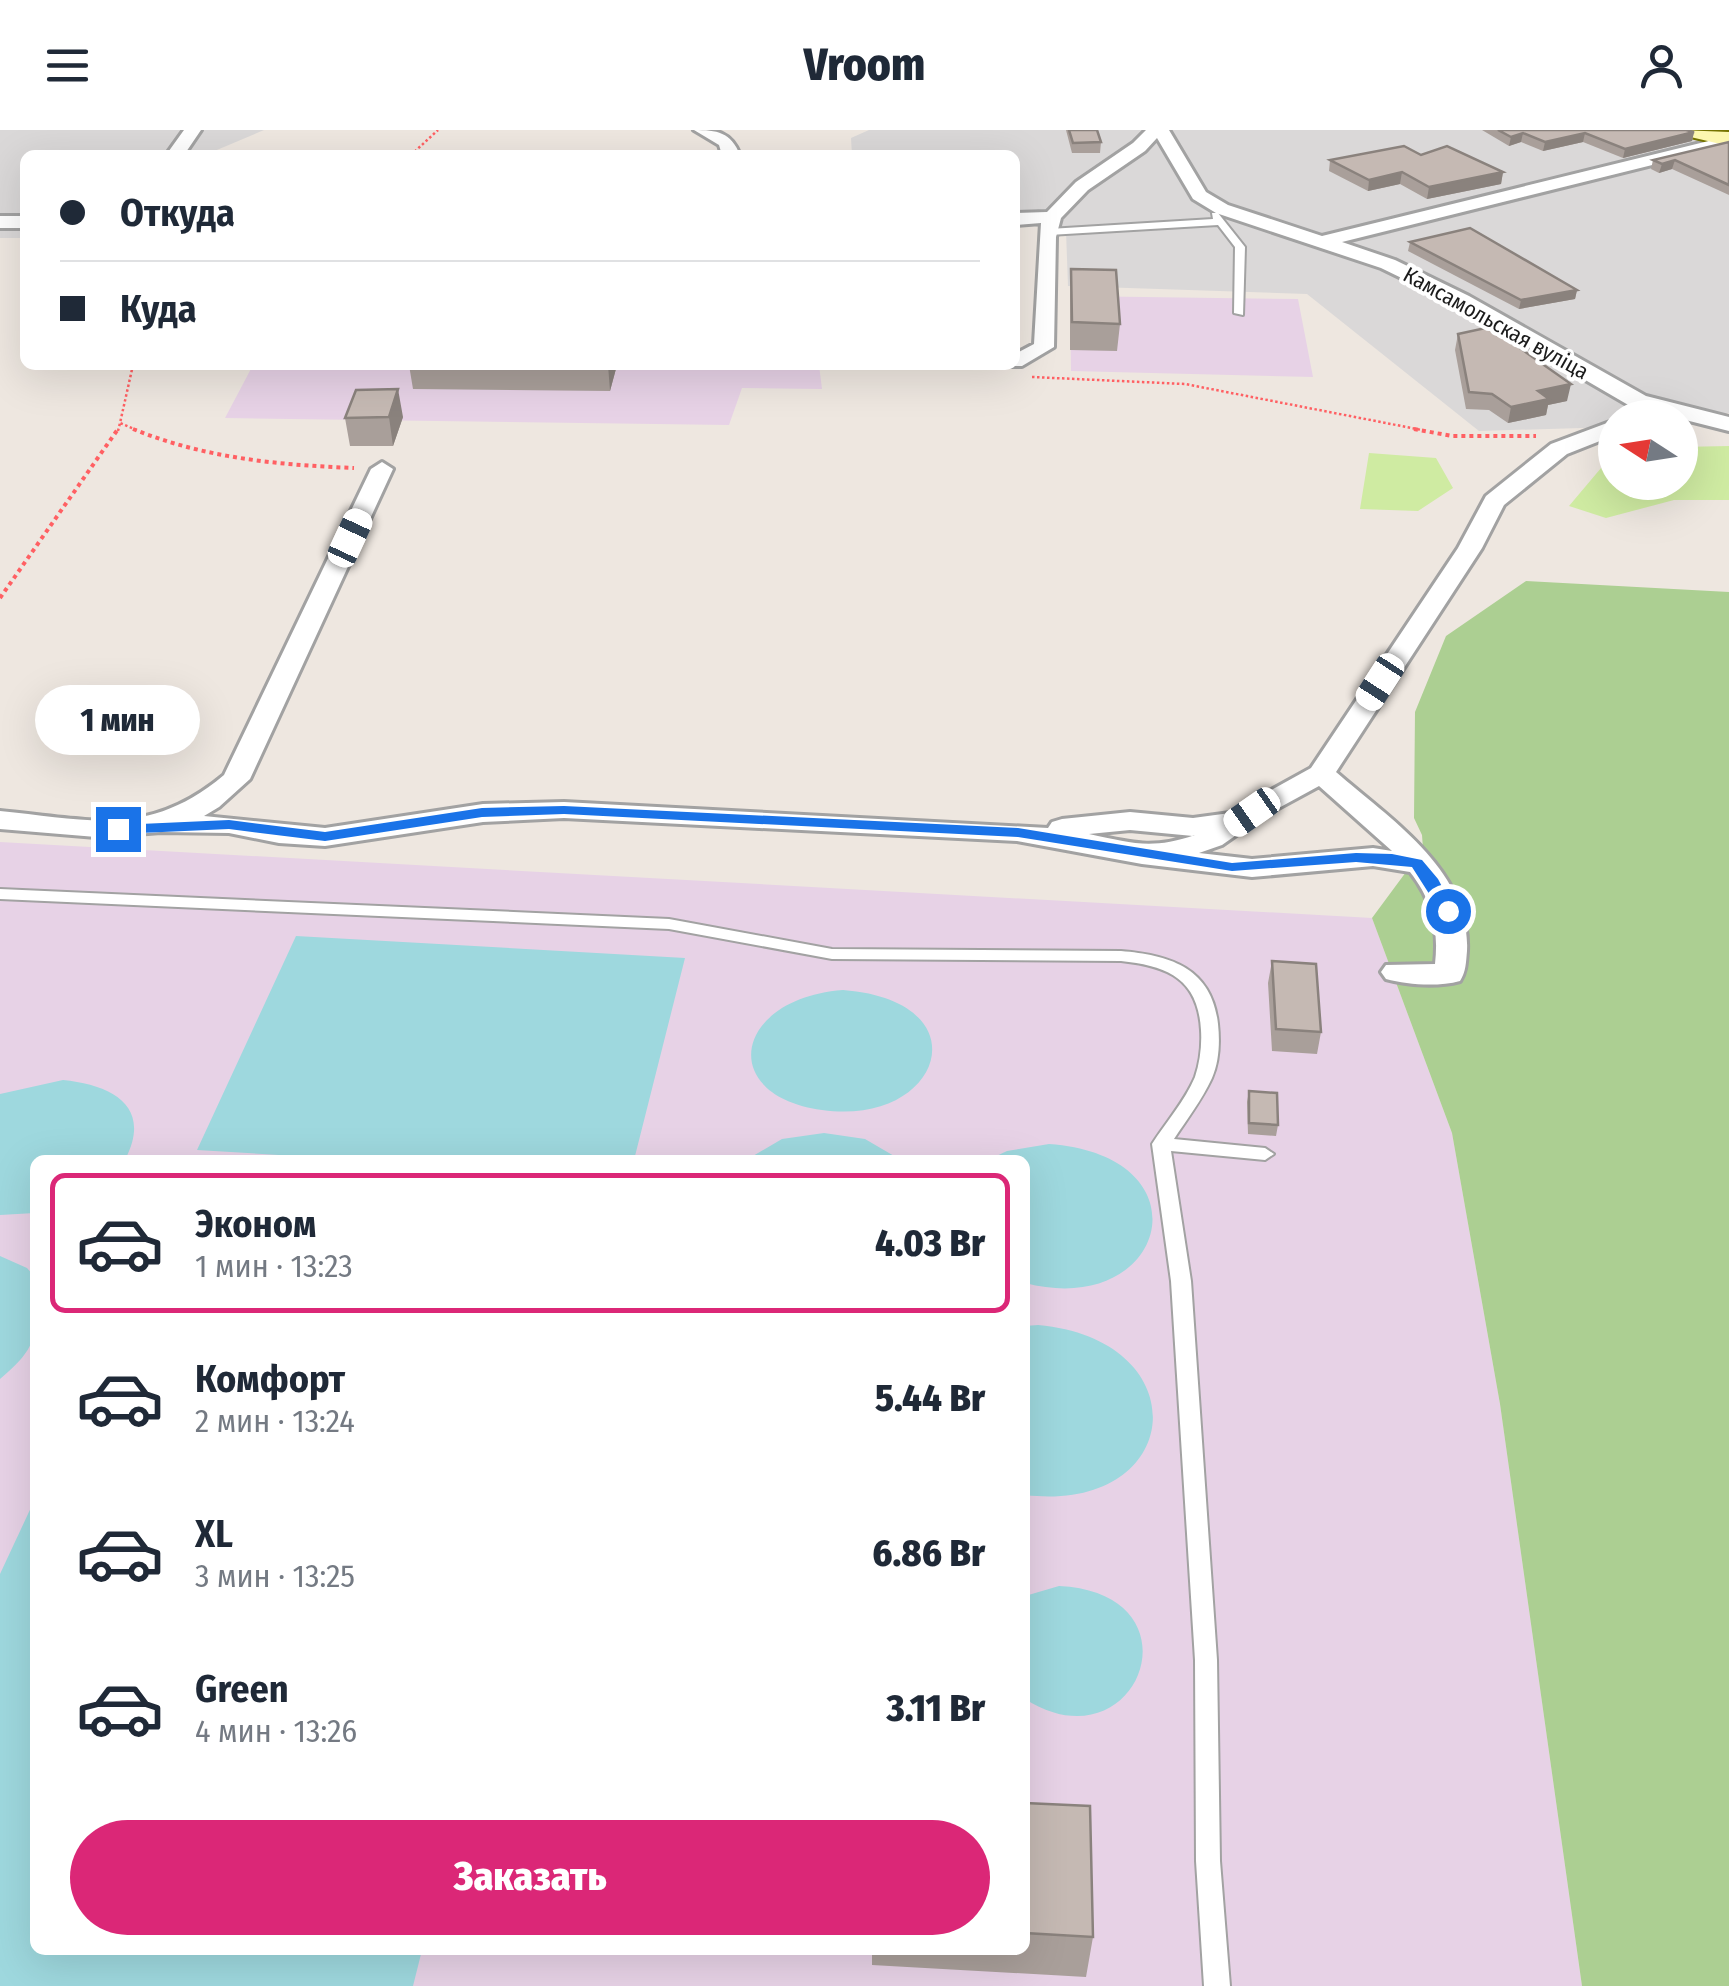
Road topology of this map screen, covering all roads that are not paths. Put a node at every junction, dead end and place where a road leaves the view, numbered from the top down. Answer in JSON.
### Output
{"nodes":[{"id":1,"x":702,"y":130,"type":"edge"},
{"id":2,"x":1158,"y":130,"type":"edge"},
{"id":3,"x":1692,"y":130,"type":"edge"},
{"id":4,"x":1729,"y":140,"type":"edge"},
{"id":5,"x":728,"y":150,"type":"edge"},
{"id":6,"x":1200,"y":195,"type":"junction"},
{"id":7,"x":1020,"y":220,"type":"edge"},
{"id":8,"x":1220,"y":222,"type":"junction"},
{"id":9,"x":1050,"y":224,"type":"junction"},
{"id":10,"x":1319,"y":242,"type":"junction"},
{"id":11,"x":1239,"y":314,"type":"dead end"},
{"id":12,"x":1021,"y":369,"type":"edge"},
{"id":13,"x":1610,"y":386,"type":"junction"},
{"id":14,"x":1616,"y":400,"type":"edge"},
{"id":15,"x":1636,"y":400,"type":"edge"},
{"id":16,"x":1729,"y":400,"type":"edge"},
{"id":17,"x":1698,"y":406,"type":"edge"},
{"id":18,"x":1698,"y":416,"type":"edge"},
{"id":19,"x":1729,"y":424,"type":"edge"},
{"id":20,"x":1598,"y":433,"type":"edge"},
{"id":21,"x":382,"y":469,"type":"road end"},
{"id":22,"x":1321,"y":774,"type":"junction"},
{"id":23,"x":1252,"y":812,"type":"junction"},
{"id":24,"x":0,"y":820,"type":"edge"},
{"id":25,"x":166,"y":825,"type":"junction"},
{"id":26,"x":1018,"y":832,"type":"junction"},
{"id":27,"x":1142,"y":855,"type":"junction"},
{"id":28,"x":1417,"y":864,"type":"junction"},
{"id":29,"x":0,"y":894,"type":"edge"},
{"id":30,"x":1397,"y":972,"type":"dead end"},
{"id":31,"x":1161,"y":1144,"type":"junction"},
{"id":32,"x":1265,"y":1154,"type":"dead end"},
{"id":33,"x":1217,"y":1986,"type":"edge"}],
"edges":[{"from":1,"to":5,"type":"street"},
{"from":2,"to":6,"type":"street"},
{"from":2,"to":9,"type":"street"},
{"from":3,"to":4,"type":"street"},
{"from":4,"to":10,"type":"street"},
{"from":6,"to":8,"type":"lane"},
{"from":6,"to":10,"type":"street","name":"Камсамольская вуліца"},
{"from":7,"to":9,"type":"street"},
{"from":8,"to":9,"type":"lane"},
{"from":8,"to":11,"type":"lane"},
{"from":9,"to":12,"type":"street"},
{"from":10,"to":13,"type":"street","name":"Камсамольская вуліца"},
{"from":13,"to":14,"type":"street"},
{"from":13,"to":15,"type":"street","name":"Камсамольская вуліца"},
{"from":16,"to":17,"type":"street","name":"Камсамольская вуліца"},
{"from":18,"to":19,"type":"street"},
{"from":20,"to":22,"type":"street"},
{"from":21,"to":25,"type":"street"},
{"from":22,"to":23,"type":"street"},
{"from":22,"to":28,"type":"street"},
{"from":23,"to":26,"type":"street"},
{"from":23,"to":27,"type":"street"},
{"from":24,"to":25,"type":"street"},
{"from":25,"to":26,"type":"street"},
{"from":26,"to":27,"type":"street"},
{"from":27,"to":28,"type":"street"},
{"from":28,"to":30,"type":"street"},
{"from":29,"to":31,"type":"lane"},
{"from":31,"to":32,"type":"lane"},
{"from":31,"to":33,"type":"lane"}]}
